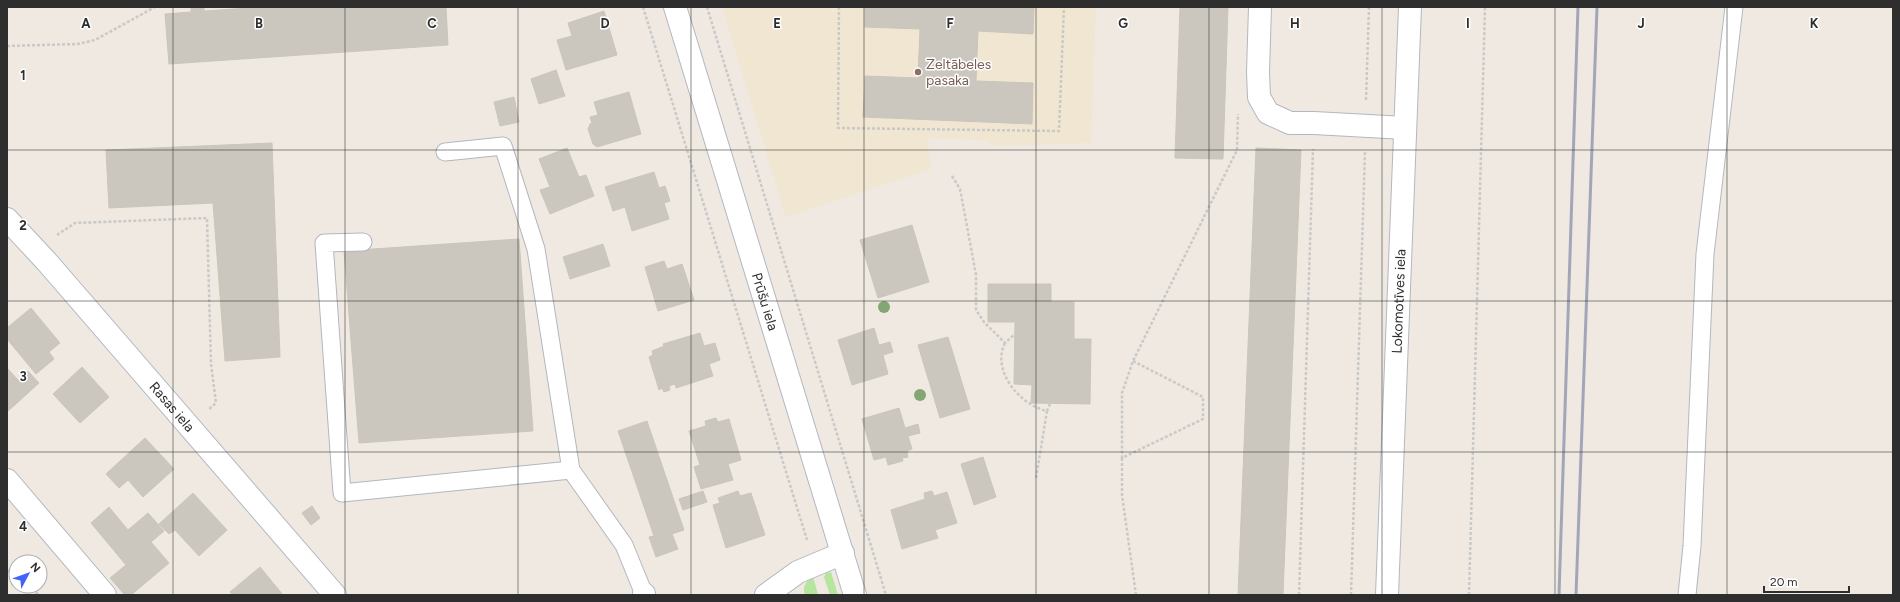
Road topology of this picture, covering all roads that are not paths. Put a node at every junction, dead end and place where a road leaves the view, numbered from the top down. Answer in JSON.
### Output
{"nodes":[{"id":1,"x":675,"y":7,"type":"edge"},
{"id":2,"x":1260,"y":7,"type":"edge"},
{"id":3,"x":1410,"y":7,"type":"edge"},
{"id":4,"x":1734,"y":7,"type":"edge"},
{"id":5,"x":1405,"y":128,"type":"junction"},
{"id":6,"x":445,"y":152,"type":"dead end"},
{"id":7,"x":7,"y":219,"type":"edge"},
{"id":8,"x":363,"y":242,"type":"dead end"},
{"id":9,"x":571,"y":470,"type":"junction"},
{"id":10,"x":7,"y":480,"type":"edge"},
{"id":11,"x":843,"y":552,"type":"junction"},
{"id":12,"x":105,"y":595,"type":"edge"},
{"id":13,"x":335,"y":595,"type":"edge"},
{"id":14,"x":644,"y":595,"type":"edge"},
{"id":15,"x":766,"y":595,"type":"edge"},
{"id":16,"x":855,"y":595,"type":"edge"},
{"id":17,"x":1387,"y":595,"type":"edge"},
{"id":18,"x":1687,"y":595,"type":"edge"}],
"edges":[{"from":1,"to":11,"type":"street","name":"Prūšu iela"},
{"from":2,"to":5,"type":"street"},
{"from":3,"to":5,"type":"street","name":"Lokomotīves iela"},
{"from":4,"to":18,"type":"lane"},
{"from":5,"to":17,"type":"street","name":"Lokomotīves iela"},
{"from":6,"to":9,"type":"lane"},
{"from":7,"to":13,"type":"street","name":"Rasas iela"},
{"from":8,"to":9,"type":"lane"},
{"from":9,"to":14,"type":"lane"},
{"from":10,"to":12,"type":"street"},
{"from":11,"to":15,"type":"street"},
{"from":11,"to":16,"type":"street","name":"Prūšu iela"}]}
